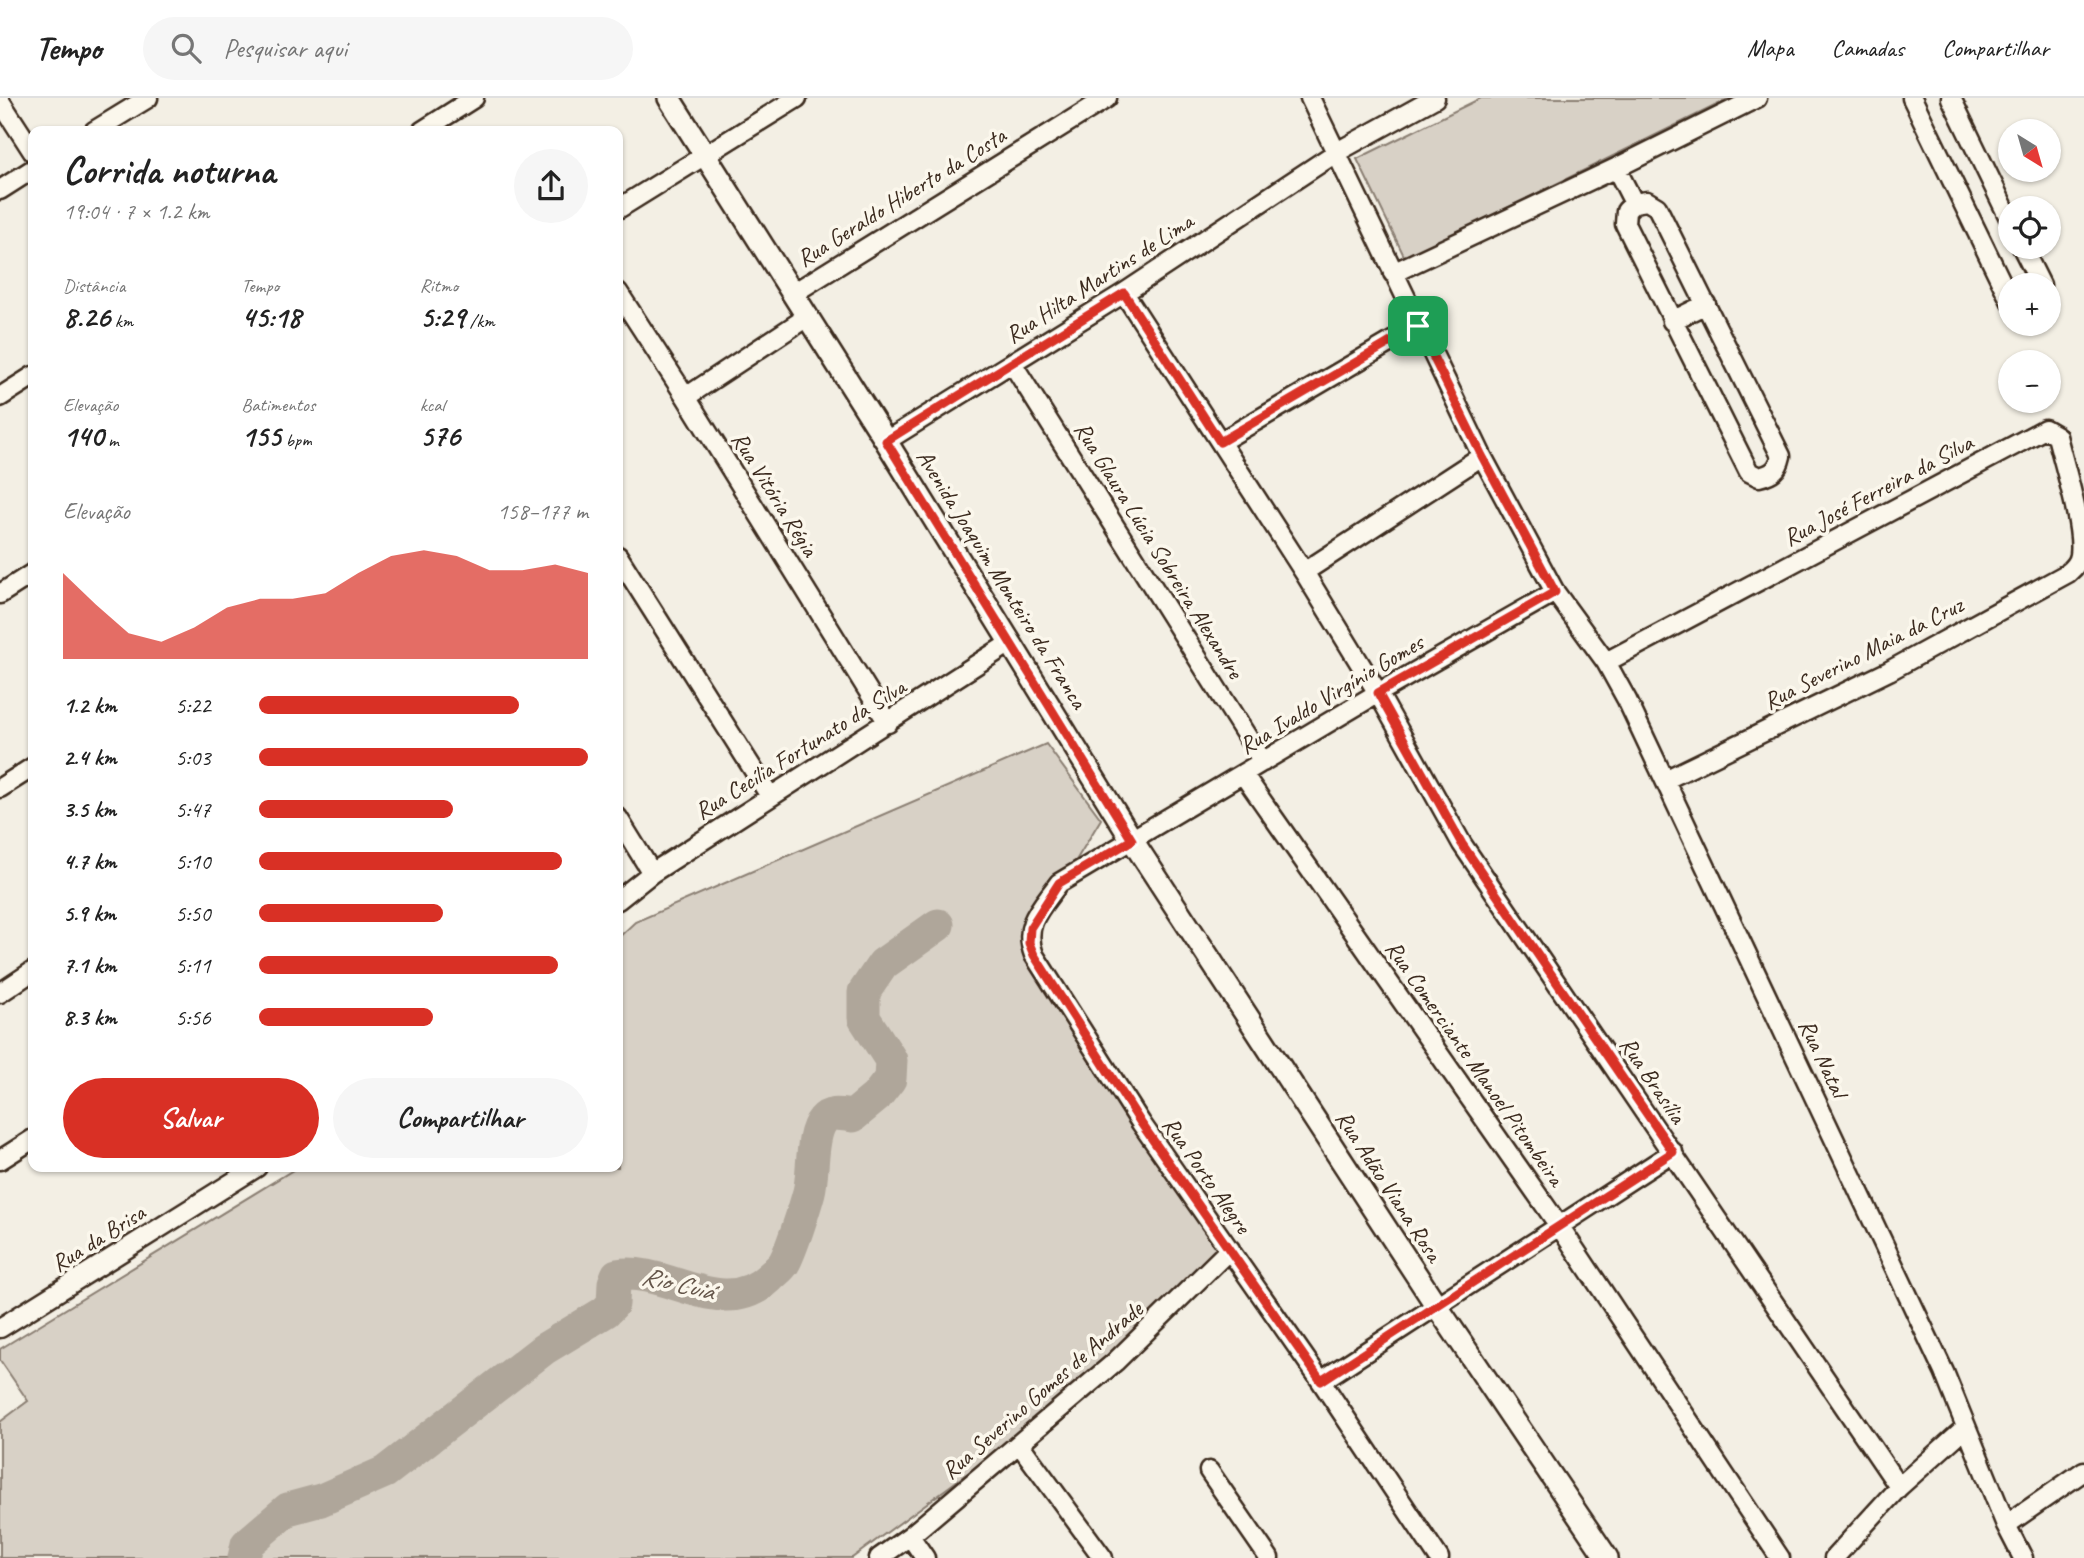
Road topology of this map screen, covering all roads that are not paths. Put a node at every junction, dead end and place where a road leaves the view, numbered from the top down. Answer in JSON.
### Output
{"nodes":[{"id":1,"x":148,"y":98,"type":"edge"},
{"id":2,"x":474,"y":98,"type":"edge"},
{"id":3,"x":669,"y":98,"type":"edge"},
{"id":4,"x":797,"y":98,"type":"edge"},
{"id":5,"x":1107,"y":98,"type":"edge"},
{"id":6,"x":1310,"y":98,"type":"edge"},
{"id":7,"x":1435,"y":98,"type":"edge"},
{"id":8,"x":1757,"y":98,"type":"edge"},
{"id":9,"x":1912,"y":98,"type":"edge"},
{"id":10,"x":1951,"y":98,"type":"edge"},
{"id":11,"x":0,"y":101,"type":"edge"},
{"id":12,"x":102,"y":126,"type":"edge"},
{"id":13,"x":430,"y":126,"type":"edge"},
{"id":14,"x":28,"y":144,"type":"edge"},
{"id":15,"x":1336,"y":152,"type":"junction"},
{"id":16,"x":704,"y":154,"type":"junction"},
{"id":17,"x":1616,"y":169,"type":"junction"},
{"id":18,"x":28,"y":172,"type":"edge"},
{"id":19,"x":0,"y":190,"type":"edge"},
{"id":20,"x":1998,"y":196,"type":"edge"},
{"id":21,"x":1634,"y":203,"type":"junction"},
{"id":22,"x":623,"y":206,"type":"edge"},
{"id":23,"x":1393,"y":273,"type":"junction"},
{"id":24,"x":1998,"y":275,"type":"edge"},
{"id":25,"x":1124,"y":293,"type":"junction"},
{"id":26,"x":792,"y":294,"type":"junction"},
{"id":27,"x":623,"y":300,"type":"edge"},
{"id":28,"x":1706,"y":304,"type":"junction"},
{"id":29,"x":807,"y":317,"type":"junction"},
{"id":30,"x":1672,"y":321,"type":"junction"},
{"id":31,"x":1418,"y":326,"type":"junction"},
{"id":32,"x":1013,"y":363,"type":"junction"},
{"id":33,"x":28,"y":379,"type":"edge"},
{"id":34,"x":0,"y":397,"type":"edge"},
{"id":35,"x":686,"y":397,"type":"junction"},
{"id":36,"x":886,"y":441,"type":"junction"},
{"id":37,"x":1220,"y":442,"type":"junction"},
{"id":38,"x":1482,"y":456,"type":"junction"},
{"id":39,"x":2078,"y":563,"type":"joint"},
{"id":40,"x":623,"y":564,"type":"edge"},
{"id":41,"x":1304,"y":572,"type":"junction"},
{"id":42,"x":28,"y":576,"type":"edge"},
{"id":43,"x":1555,"y":592,"type":"junction"},
{"id":44,"x":0,"y":594,"type":"edge"},
{"id":45,"x":1010,"y":643,"type":"junction"},
{"id":46,"x":1606,"y":662,"type":"junction"},
{"id":47,"x":1378,"y":693,"type":"junction"},
{"id":48,"x":888,"y":723,"type":"junction"},
{"id":49,"x":1263,"y":762,"type":"junction"},
{"id":50,"x":28,"y":770,"type":"edge"},
{"id":51,"x":1244,"y":774,"type":"junction"},
{"id":52,"x":1665,"y":780,"type":"junction"},
{"id":53,"x":0,"y":788,"type":"edge"},
{"id":54,"x":770,"y":796,"type":"junction"},
{"id":55,"x":623,"y":826,"type":"edge"},
{"id":56,"x":1132,"y":840,"type":"junction"},
{"id":57,"x":652,"y":873,"type":"junction"},
{"id":58,"x":623,"y":896,"type":"edge"},
{"id":59,"x":28,"y":974,"type":"edge"},
{"id":60,"x":0,"y":993,"type":"edge"},
{"id":61,"x":28,"y":1142,"type":"edge"},
{"id":62,"x":1673,"y":1152,"type":"junction"},
{"id":63,"x":0,"y":1160,"type":"edge"},
{"id":64,"x":249,"y":1172,"type":"edge"},
{"id":65,"x":1560,"y":1227,"type":"junction"},
{"id":66,"x":1230,"y":1249,"type":"junction"},
{"id":67,"x":1436,"y":1305,"type":"junction"},
{"id":68,"x":0,"y":1328,"type":"edge"},
{"id":69,"x":1321,"y":1381,"type":"junction"},
{"id":70,"x":1966,"y":1427,"type":"junction"},
{"id":71,"x":1020,"y":1444,"type":"junction"},
{"id":72,"x":1209,"y":1471,"type":"dead end"},
{"id":73,"x":2084,"y":1471,"type":"edge"},
{"id":74,"x":1899,"y":1487,"type":"junction"},
{"id":75,"x":2006,"y":1525,"type":"junction"},
{"id":76,"x":909,"y":1536,"type":"junction"},
{"id":77,"x":879,"y":1558,"type":"edge"},
{"id":78,"x":925,"y":1558,"type":"edge"},
{"id":79,"x":1103,"y":1558,"type":"edge"},
{"id":80,"x":1269,"y":1558,"type":"edge"},
{"id":81,"x":1439,"y":1558,"type":"edge"},
{"id":82,"x":1608,"y":1558,"type":"edge"},
{"id":83,"x":1780,"y":1558,"type":"edge"},
{"id":84,"x":1834,"y":1558,"type":"edge"},
{"id":85,"x":2023,"y":1558,"type":"edge"}],
"edges":[{"from":1,"to":12,"type":"street"},
{"from":2,"to":13,"type":"street"},
{"from":3,"to":16,"type":"street","name":"Avenida Joaquim Monteiro da Franca"},
{"from":4,"to":16,"type":"street"},
{"from":5,"to":26,"type":"street","name":"Rua Geraldo Hiberto da Costa"},
{"from":6,"to":15,"type":"street","name":"Rua Natal"},
{"from":7,"to":15,"type":"street","name":"Rua Hilta Martins de Lima"},
{"from":8,"to":17,"type":"street"},
{"from":9,"to":24,"type":"street"},
{"from":10,"to":20,"type":"street"},
{"from":11,"to":14,"type":"street"},
{"from":15,"to":23,"type":"street","name":"Rua Natal"},
{"from":15,"to":25,"type":"street","name":"Rua Hilta Martins de Lima"},
{"from":16,"to":22,"type":"street"},
{"from":16,"to":26,"type":"street","name":"Avenida Joaquim Monteiro da Franca"},
{"from":17,"to":21,"type":"street"},
{"from":17,"to":23,"type":"street"},
{"from":18,"to":19,"type":"street"},
{"from":21,"to":28,"type":"street"},
{"from":21,"to":30,"type":"street"},
{"from":23,"to":31,"type":"street","name":"Rua Natal"},
{"from":25,"to":32,"type":"street","name":"Rua Hilta Martins de Lima"},
{"from":25,"to":37,"type":"street","name":"Rua Brasília"},
{"from":26,"to":29,"type":"street","name":"Avenida Joaquim Monteiro da Franca"},
{"from":27,"to":35,"type":"street","name":"Rua Vitória Régia"},
{"from":28,"to":30,"type":"street"},
{"from":28,"to":30,"type":"street"},
{"from":29,"to":35,"type":"street"},
{"from":29,"to":36,"type":"street","name":"Avenida Joaquim Monteiro da Franca"},
{"from":31,"to":37,"type":"street"},
{"from":31,"to":38,"type":"street","name":"Rua Natal"},
{"from":32,"to":36,"type":"street","name":"Rua Hilta Martins de Lima"},
{"from":32,"to":49,"type":"street","name":"Rua Glaura Lúcia Sobreira Alexandre"},
{"from":33,"to":34,"type":"street"},
{"from":35,"to":48,"type":"street","name":"Rua Vitória Régia"},
{"from":36,"to":45,"type":"street","name":"Avenida Joaquim Monteiro da Franca"},
{"from":37,"to":41,"type":"street","name":"Rua Brasília"},
{"from":38,"to":41,"type":"street"},
{"from":38,"to":43,"type":"street","name":"Rua Natal"},
{"from":39,"to":46,"type":"street","name":"Rua José Ferreira da Silva"},
{"from":39,"to":52,"type":"street","name":"Rua Severino Maia da Cruz"},
{"from":40,"to":54,"type":"street"},
{"from":41,"to":47,"type":"street","name":"Rua Brasília"},
{"from":42,"to":44,"type":"street"},
{"from":43,"to":46,"type":"street","name":"Rua Natal"},
{"from":43,"to":47,"type":"street","name":"Rua Ivaldo Virgínio Gomes"},
{"from":45,"to":48,"type":"street","name":"Rua Cecília Fortunato da Silva"},
{"from":45,"to":56,"type":"street","name":"Avenida Joaquim Monteiro da Franca"},
{"from":46,"to":52,"type":"street","name":"Rua Natal"},
{"from":47,"to":49,"type":"street","name":"Rua Ivaldo Virgínio Gomes"},
{"from":47,"to":62,"type":"street","name":"Rua Brasília"},
{"from":48,"to":54,"type":"street","name":"Rua Cecília Fortunato da Silva"},
{"from":49,"to":51,"type":"street","name":"Rua Ivaldo Virgínio Gomes"},
{"from":50,"to":53,"type":"street"},
{"from":51,"to":56,"type":"street","name":"Rua Ivaldo Virgínio Gomes"},
{"from":51,"to":65,"type":"street","name":"Rua Comerciante Manoel Pitombeira"},
{"from":52,"to":70,"type":"street","name":"Rua Natal"},
{"from":54,"to":57,"type":"street","name":"Rua Cecília Fortunato da Silva"},
{"from":55,"to":57,"type":"street"},
{"from":56,"to":66,"type":"street","name":"Rua Porto Alegre"},
{"from":56,"to":67,"type":"street","name":"Rua Adão Viana Rosa"},
{"from":57,"to":58,"type":"street","name":"Rua Cecília Fortunato da Silva"},
{"from":59,"to":60,"type":"street"},
{"from":61,"to":63,"type":"street"},
{"from":62,"to":65,"type":"street"},
{"from":62,"to":74,"type":"street","name":"Rua Brasília"},
{"from":64,"to":68,"type":"street","name":"Rua da Brisa"},
{"from":65,"to":67,"type":"street"},
{"from":65,"to":83,"type":"street","name":"Rua Comerciante Manoel Pitombeira"},
{"from":66,"to":69,"type":"street","name":"Rua Porto Alegre"},
{"from":66,"to":71,"type":"street","name":"Rua Severino Gomes de Andrade"},
{"from":67,"to":69,"type":"street"},
{"from":67,"to":82,"type":"street","name":"Rua Adão Viana Rosa"},
{"from":69,"to":81,"type":"street","name":"Rua Porto Alegre"},
{"from":70,"to":74,"type":"street"},
{"from":70,"to":75,"type":"street","name":"Rua Natal"},
{"from":71,"to":76,"type":"street","name":"Rua Severino Gomes de Andrade"},
{"from":71,"to":79,"type":"street"},
{"from":72,"to":80,"type":"street"},
{"from":73,"to":75,"type":"street"},
{"from":74,"to":84,"type":"street"},
{"from":75,"to":85,"type":"street","name":"Rua Natal"},
{"from":76,"to":77,"type":"street","name":"Rua Severino Gomes de Andrade"},
{"from":76,"to":78,"type":"street"}]}
